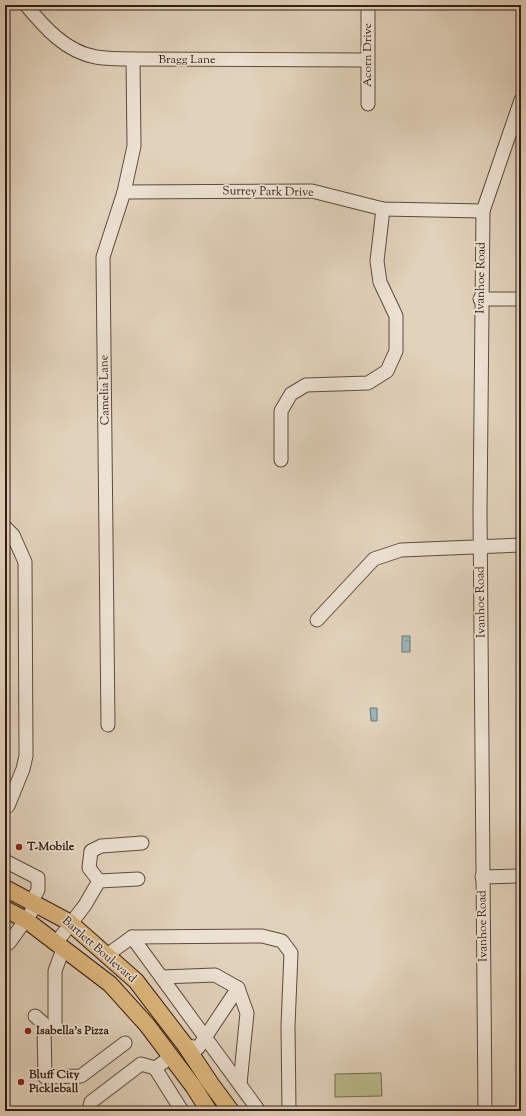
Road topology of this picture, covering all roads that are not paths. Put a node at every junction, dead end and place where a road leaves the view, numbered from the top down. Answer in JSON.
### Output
{"nodes":[{"id":1,"x":26,"y":5,"type":"edge"},
{"id":2,"x":368,"y":5,"type":"edge"},
{"id":3,"x":133,"y":59,"type":"junction"},
{"id":4,"x":367,"y":60,"type":"junction"},
{"id":5,"x":521,"y":100,"type":"edge"},
{"id":6,"x":368,"y":104,"type":"dead end"},
{"id":7,"x":124,"y":192,"type":"junction"},
{"id":8,"x":383,"y":209,"type":"junction"},
{"id":9,"x":483,"y":211,"type":"junction"},
{"id":10,"x":480,"y":299,"type":"junction"},
{"id":11,"x":521,"y":299,"type":"edge"},
{"id":12,"x":280,"y":460,"type":"dead end"},
{"id":13,"x":5,"y":527,"type":"edge"},
{"id":14,"x":521,"y":544,"type":"edge"},
{"id":15,"x":480,"y":546,"type":"junction"},
{"id":16,"x":317,"y":620,"type":"dead end"},
{"id":17,"x":108,"y":725,"type":"dead end"},
{"id":18,"x":5,"y":807,"type":"edge"},
{"id":19,"x":142,"y":844,"type":"dead end"},
{"id":20,"x":5,"y":861,"type":"edge"},
{"id":21,"x":521,"y":876,"type":"edge"},
{"id":22,"x":482,"y":877,"type":"junction"},
{"id":23,"x":138,"y":879,"type":"dead end"},
{"id":24,"x":99,"y":881,"type":"junction"},
{"id":25,"x":5,"y":888,"type":"edge"},
{"id":26,"x":35,"y":902,"type":"junction"},
{"id":27,"x":5,"y":908,"type":"edge"},
{"id":28,"x":26,"y":920,"type":"junction"},
{"id":29,"x":70,"y":923,"type":"junction"},
{"id":30,"x":132,"y":937,"type":"junction"},
{"id":31,"x":9,"y":943,"type":"dead end"},
{"id":32,"x":59,"y":946,"type":"junction"},
{"id":33,"x":107,"y":955,"type":"junction"},
{"id":34,"x":162,"y":977,"type":"junction"},
{"id":35,"x":238,"y":988,"type":"junction"},
{"id":36,"x":35,"y":1016,"type":"dead end"},
{"id":37,"x":55,"y":1026,"type":"dead end"},
{"id":38,"x":206,"y":1037,"type":"junction"},
{"id":39,"x":125,"y":1043,"type":"dead end"},
{"id":40,"x":185,"y":1045,"type":"junction"},
{"id":41,"x":171,"y":1057,"type":"junction"},
{"id":42,"x":155,"y":1068,"type":"junction"},
{"id":43,"x":240,"y":1084,"type":"junction"},
{"id":44,"x":89,"y":1111,"type":"edge"},
{"id":45,"x":182,"y":1111,"type":"edge"},
{"id":46,"x":209,"y":1111,"type":"edge"},
{"id":47,"x":231,"y":1111,"type":"edge"},
{"id":48,"x":259,"y":1111,"type":"edge"},
{"id":49,"x":289,"y":1111,"type":"edge"},
{"id":50,"x":485,"y":1111,"type":"edge"}],
"edges":[{"from":1,"to":3,"type":"street","name":"Bragg Lane"},
{"from":2,"to":4,"type":"street","name":"Acorn Drive"},
{"from":3,"to":4,"type":"street","name":"Bragg Lane"},
{"from":3,"to":7,"type":"street","name":"Camelia Lane"},
{"from":4,"to":6,"type":"street","name":"Acorn Drive"},
{"from":5,"to":9,"type":"street","name":"Ivanhoe Road"},
{"from":7,"to":8,"type":"street","name":"Surrey Park Drive"},
{"from":7,"to":17,"type":"street","name":"Camelia Lane"},
{"from":8,"to":9,"type":"street","name":"Surrey Park Drive"},
{"from":8,"to":12,"type":"street"},
{"from":9,"to":10,"type":"street","name":"Ivanhoe Road"},
{"from":10,"to":11,"type":"street"},
{"from":10,"to":15,"type":"street","name":"Ivanhoe Road"},
{"from":13,"to":18,"type":"street"},
{"from":14,"to":15,"type":"street"},
{"from":15,"to":16,"type":"street"},
{"from":15,"to":22,"type":"street","name":"Ivanhoe Road"},
{"from":19,"to":24,"type":"street"},
{"from":20,"to":26,"type":"street"},
{"from":21,"to":22,"type":"street"},
{"from":22,"to":50,"type":"street","name":"Ivanhoe Road"},
{"from":23,"to":24,"type":"street"},
{"from":24,"to":29,"type":"street"},
{"from":25,"to":26,"type":"main road","name":"Bartlett Boulevard"},
{"from":26,"to":28,"type":"street"},
{"from":26,"to":29,"type":"main road","name":"Bartlett Boulevard"},
{"from":27,"to":28,"type":"main road","name":"Bartlett Boulevard"},
{"from":28,"to":31,"type":"street"},
{"from":28,"to":32,"type":"main road","name":"Bartlett Boulevard"},
{"from":29,"to":32,"type":"street"},
{"from":29,"to":33,"type":"main road","name":"Bartlett Boulevard"},
{"from":30,"to":33,"type":"street"},
{"from":30,"to":34,"type":"street"},
{"from":30,"to":49,"type":"street"},
{"from":32,"to":37,"type":"street"},
{"from":32,"to":41,"type":"main road","name":"Bartlett Boulevard"},
{"from":33,"to":40,"type":"main road","name":"Bartlett Boulevard"},
{"from":34,"to":35,"type":"street"},
{"from":34,"to":38,"type":"street"},
{"from":35,"to":38,"type":"street"},
{"from":35,"to":43,"type":"street"},
{"from":36,"to":39,"type":"street"},
{"from":38,"to":40,"type":"street"},
{"from":38,"to":43,"type":"street"},
{"from":40,"to":41,"type":"main road"},
{"from":40,"to":47,"type":"main road","name":"Bartlett Boulevard"},
{"from":41,"to":42,"type":"street"},
{"from":41,"to":46,"type":"main road","name":"Bartlett Boulevard"},
{"from":42,"to":44,"type":"street"},
{"from":42,"to":45,"type":"street"},
{"from":43,"to":48,"type":"street"}]}
